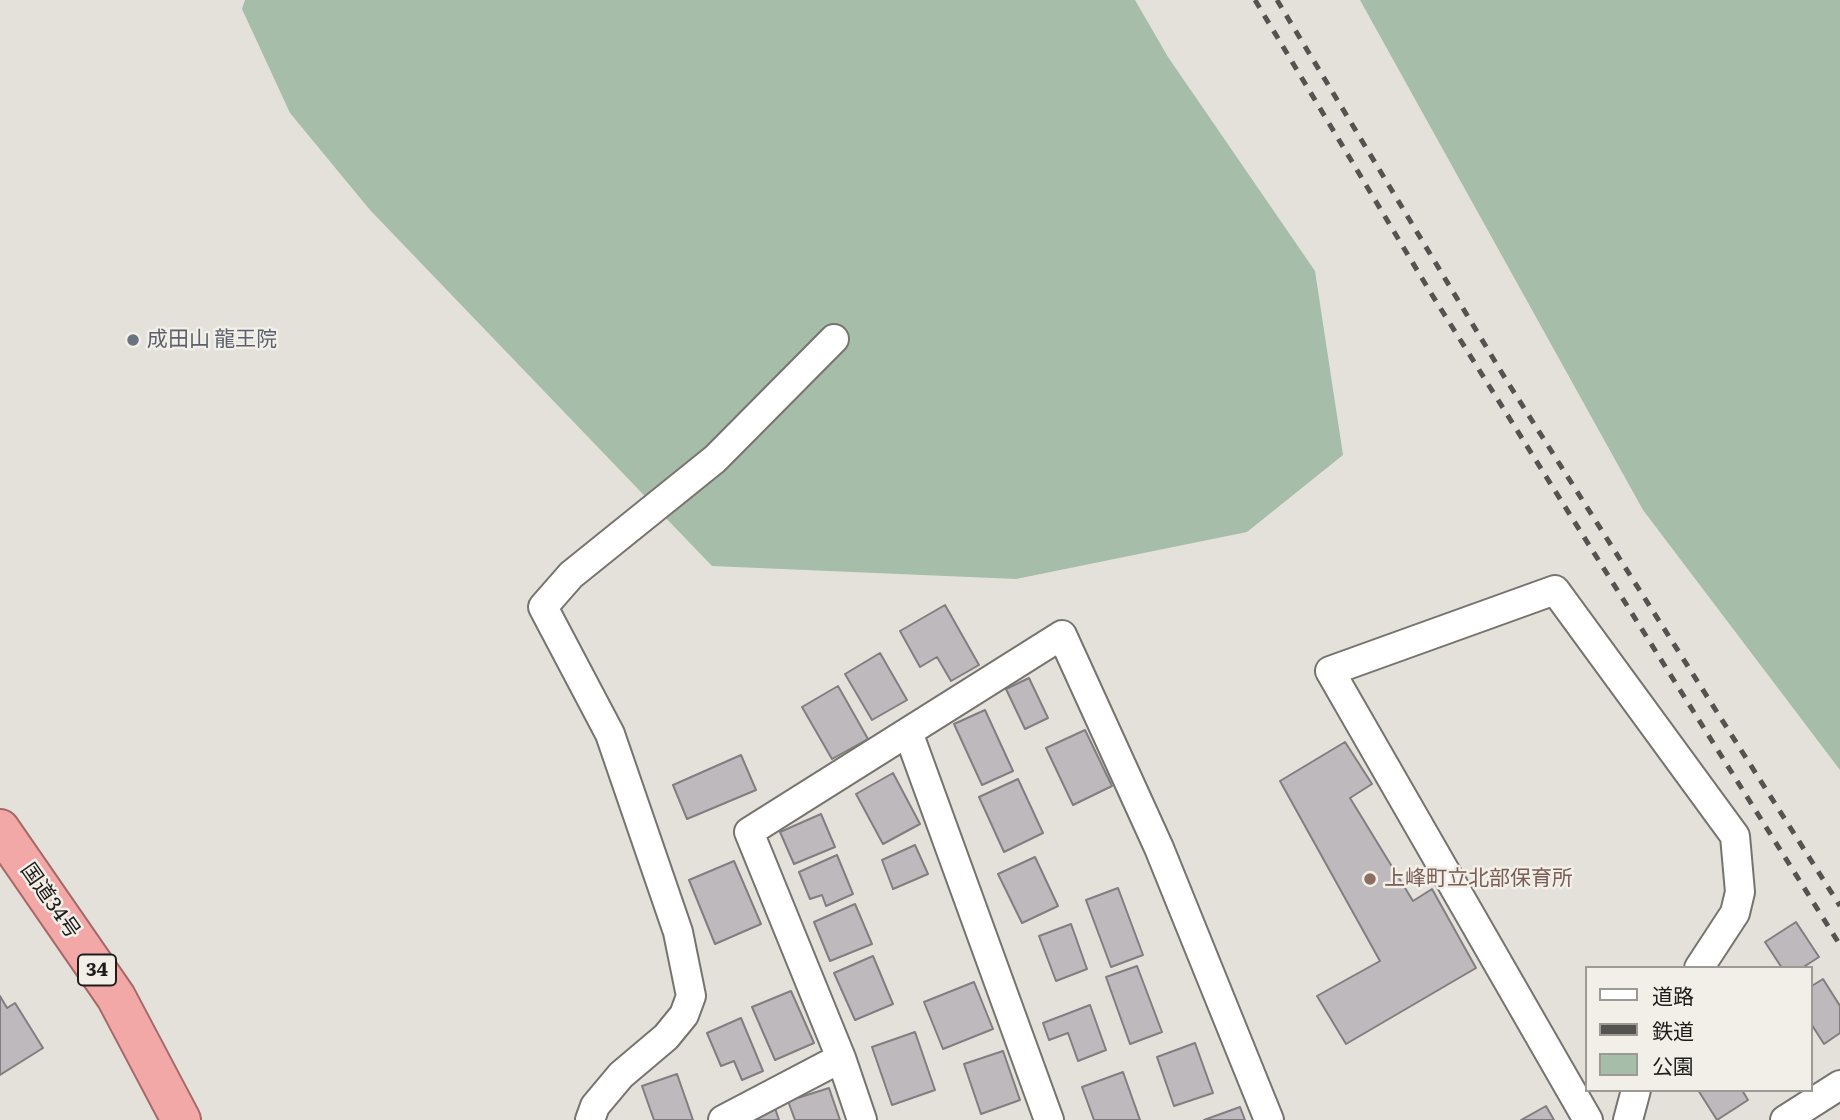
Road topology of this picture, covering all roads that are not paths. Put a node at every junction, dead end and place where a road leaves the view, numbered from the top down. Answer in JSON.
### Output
{"nodes":[{"id":1,"x":834,"y":339,"type":"dead end"},
{"id":2,"x":908,"y":732,"type":"junction"},
{"id":3,"x":0,"y":828,"type":"edge"},
{"id":4,"x":1700,"y":966,"type":"edge"},
{"id":5,"x":841,"y":1058,"type":"junction"},
{"id":6,"x":1840,"y":1085,"type":"edge"},
{"id":7,"x":1635,"y":1092,"type":"edge"},
{"id":8,"x":1818,"y":1111,"type":"edge"},
{"id":9,"x":181,"y":1120,"type":"edge"},
{"id":10,"x":590,"y":1120,"type":"edge"},
{"id":11,"x":723,"y":1120,"type":"edge"},
{"id":12,"x":862,"y":1120,"type":"edge"},
{"id":13,"x":1049,"y":1120,"type":"edge"},
{"id":14,"x":1269,"y":1120,"type":"edge"},
{"id":15,"x":1588,"y":1120,"type":"edge"},
{"id":16,"x":1628,"y":1120,"type":"edge"},
{"id":17,"x":1785,"y":1120,"type":"edge"}],
"edges":[{"from":1,"to":10,"type":"street"},
{"from":2,"to":5,"type":"street"},
{"from":2,"to":13,"type":"street"},
{"from":2,"to":14,"type":"street"},
{"from":3,"to":9,"type":"highway","name":"国道34号","number":"34"},
{"from":4,"to":15,"type":"street"},
{"from":5,"to":11,"type":"street"},
{"from":5,"to":12,"type":"street"},
{"from":6,"to":8,"type":"street"},
{"from":7,"to":16,"type":"street"},
{"from":8,"to":17,"type":"street"}]}
